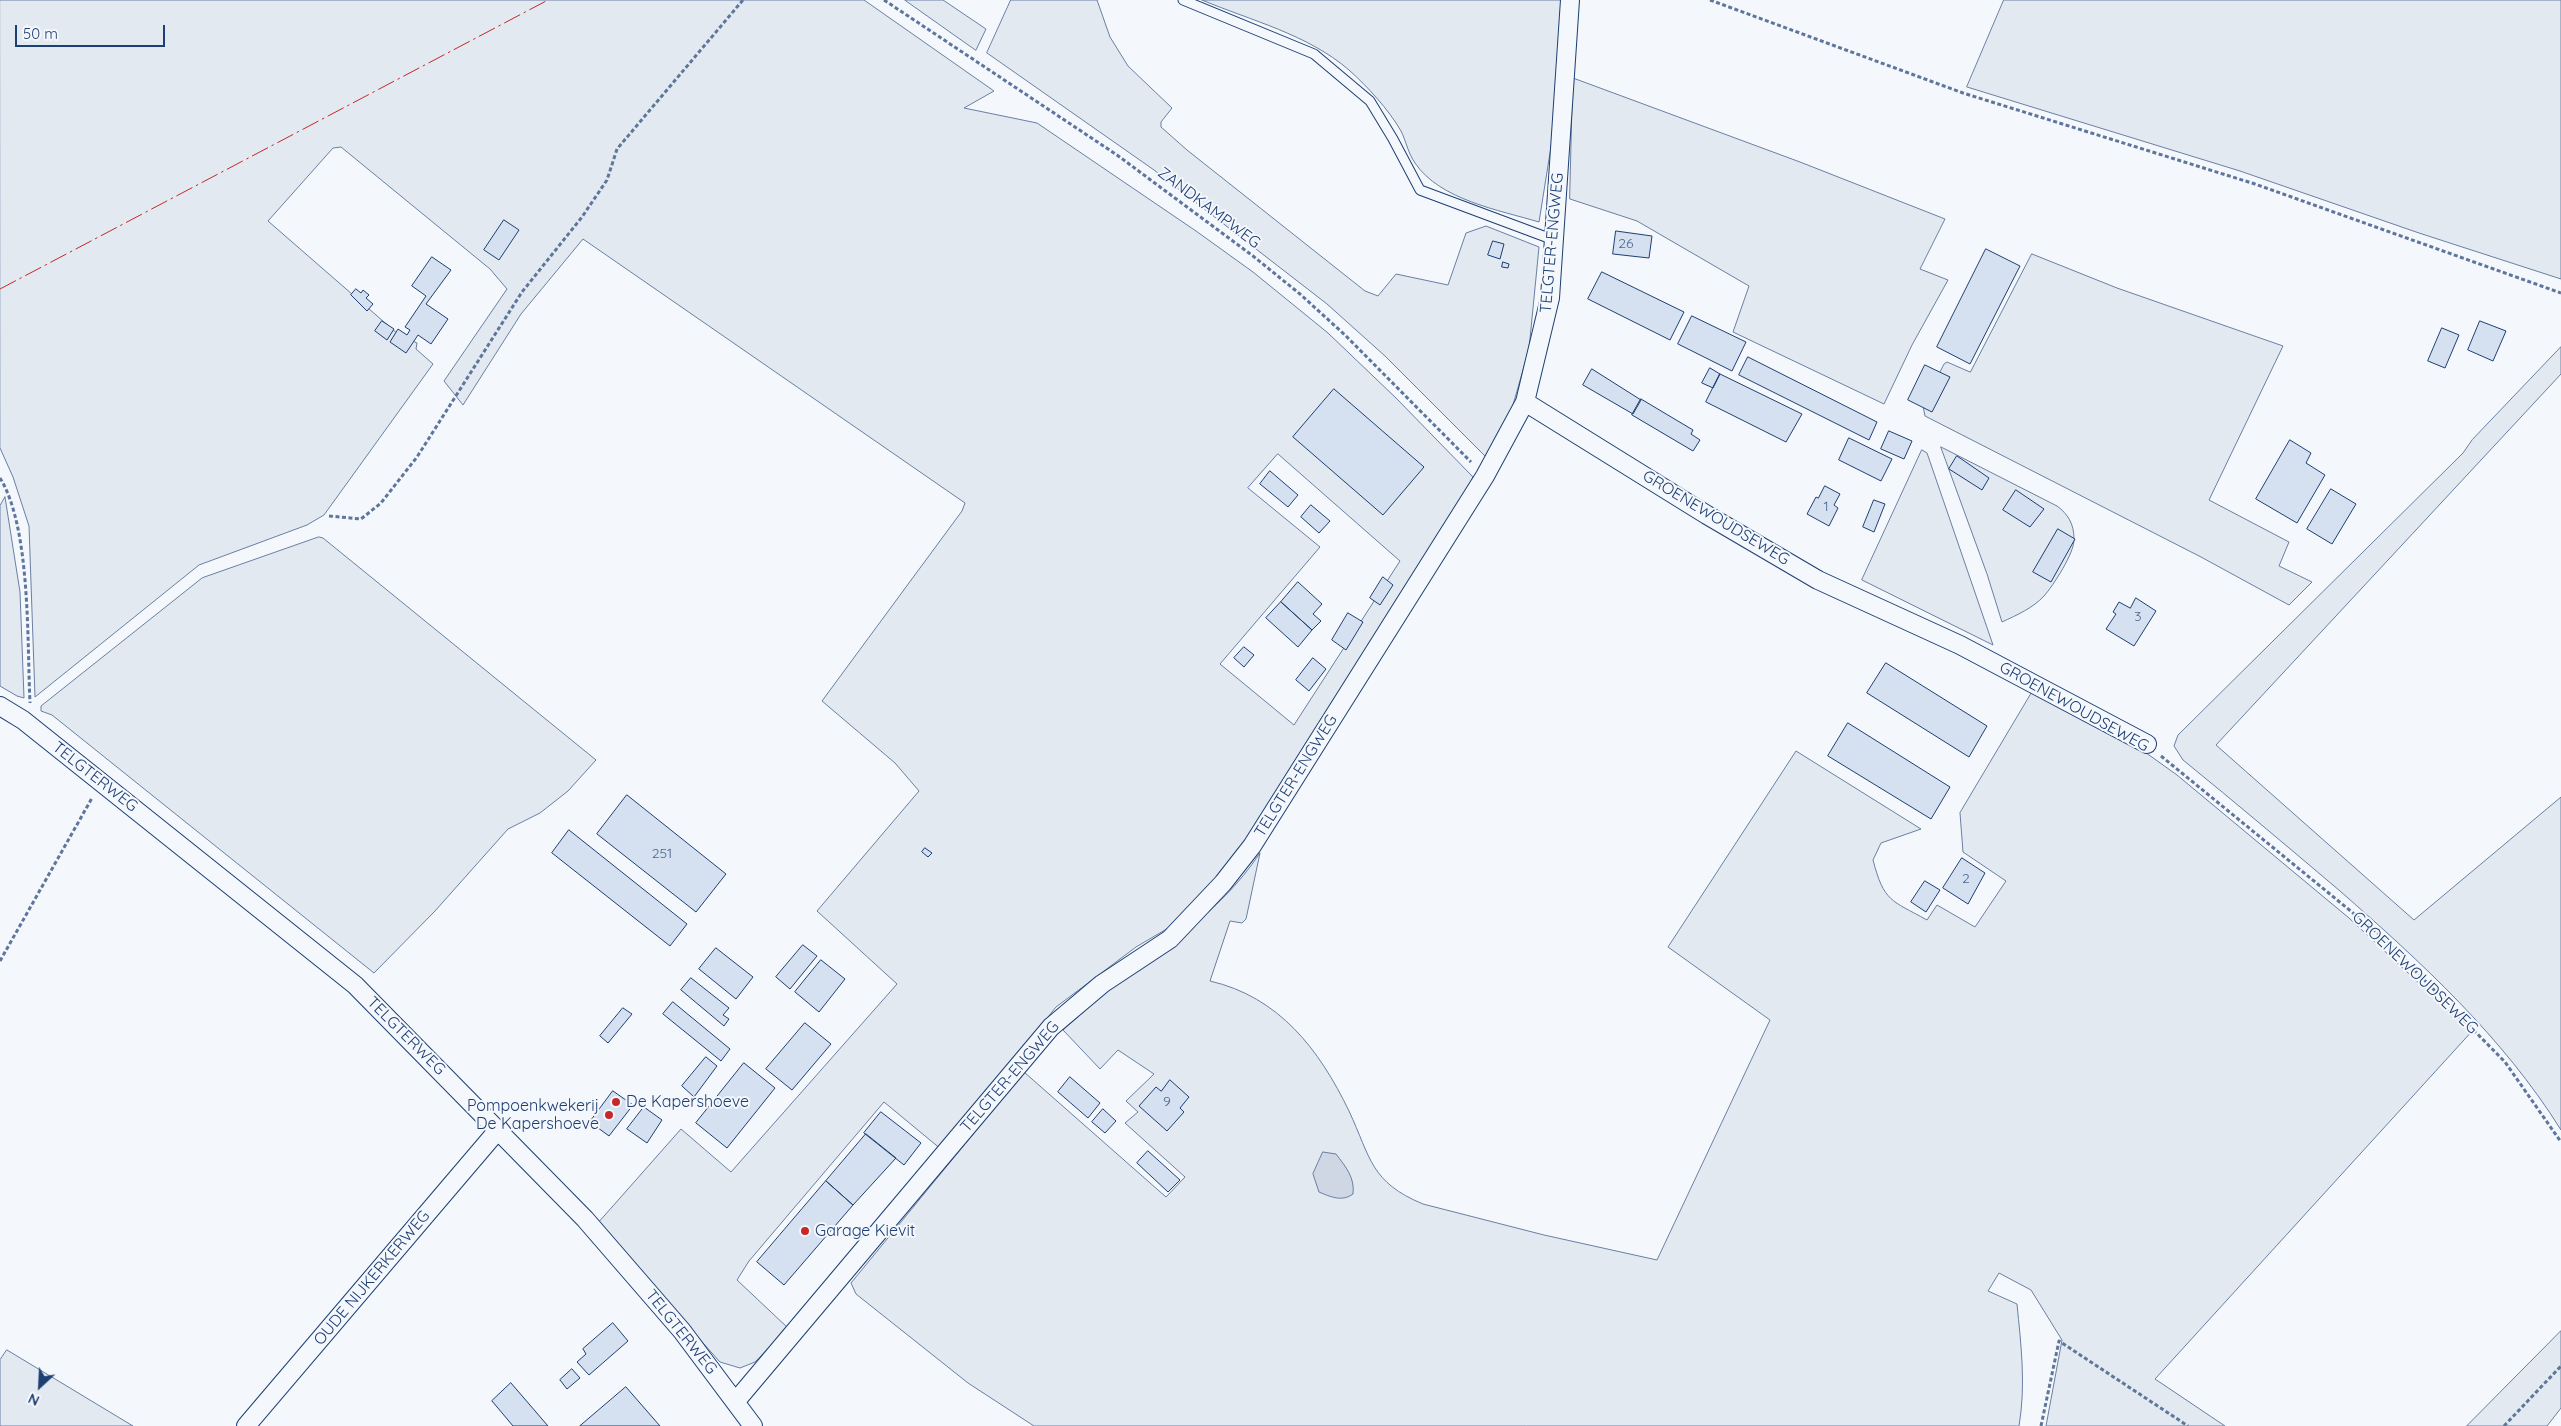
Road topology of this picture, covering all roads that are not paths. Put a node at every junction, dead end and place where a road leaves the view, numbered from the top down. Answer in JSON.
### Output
{"nodes":[{"id":1,"x":1182,"y":0,"type":"edge"},
{"id":2,"x":1570,"y":0,"type":"edge"},
{"id":3,"x":1554,"y":240,"type":"junction"},
{"id":4,"x":1525,"y":402,"type":"junction"},
{"id":5,"x":0,"y":706,"type":"edge"},
{"id":6,"x":2147,"y":744,"type":"road end"},
{"id":7,"x":498,"y":1130,"type":"junction"},
{"id":8,"x":736,"y":1401,"type":"junction"},
{"id":9,"x":246,"y":1426,"type":"edge"},
{"id":10,"x":753,"y":1426,"type":"edge"}],
"edges":[{"from":1,"to":3,"type":"lane"},
{"from":2,"to":3,"type":"street","name":"TELGTER-ENGWEG"},
{"from":3,"to":4,"type":"street","name":"TELGTER-ENGWEG"},
{"from":4,"to":6,"type":"street","name":"GROENEWOUDSEWEG"},
{"from":4,"to":8,"type":"street","name":"TELGTER-ENGWEG"},
{"from":5,"to":7,"type":"street","name":"TELGTERWEG"},
{"from":7,"to":8,"type":"street","name":"TELGTERWEG"},
{"from":7,"to":9,"type":"street","name":"OUDE NIJKERKERWEG"},
{"from":8,"to":10,"type":"street","name":"TELGTERWEG"}]}
